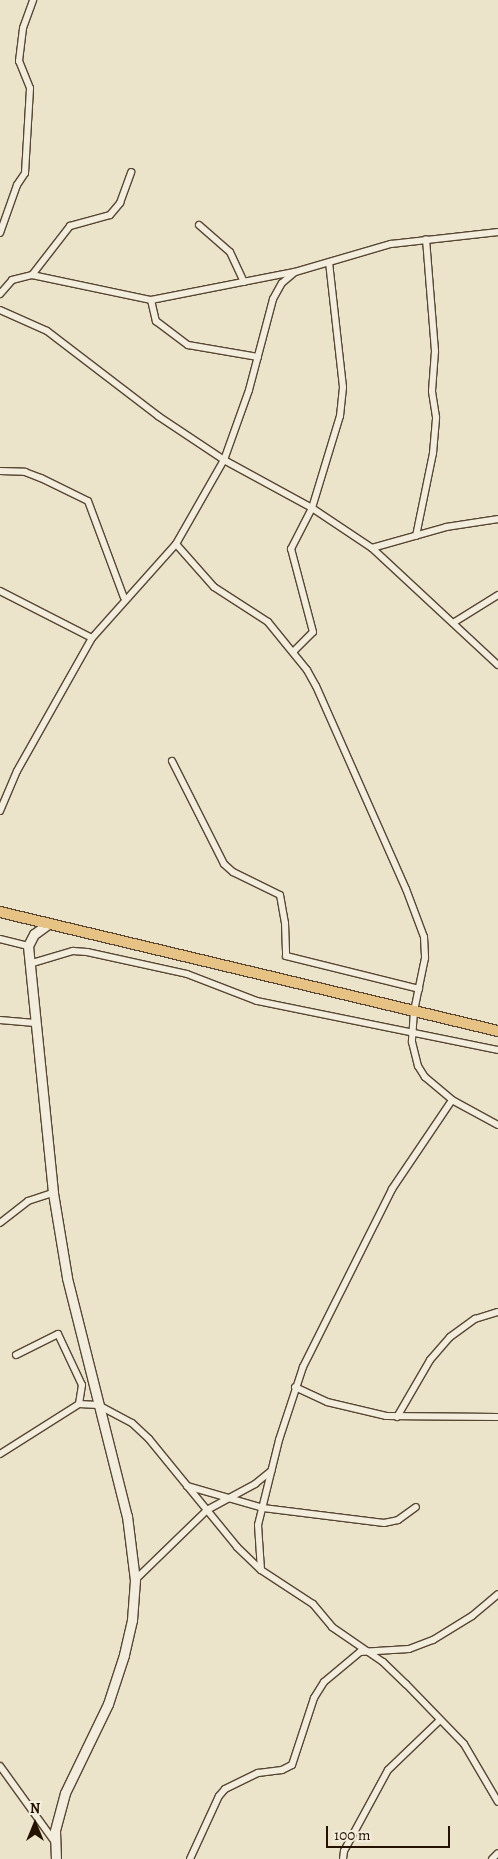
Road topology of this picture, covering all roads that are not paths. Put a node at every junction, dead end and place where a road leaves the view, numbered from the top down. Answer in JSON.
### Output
{"nodes":[{"id":1,"x":33,"y":0,"type":"edge"},
{"id":2,"x":131,"y":172,"type":"dead end"},
{"id":3,"x":199,"y":225,"type":"dead end"},
{"id":4,"x":498,"y":232,"type":"edge"},
{"id":5,"x":0,"y":233,"type":"edge"},
{"id":6,"x":426,"y":239,"type":"junction"},
{"id":7,"x":328,"y":262,"type":"junction"},
{"id":8,"x":295,"y":272,"type":"junction"},
{"id":9,"x":32,"y":275,"type":"junction"},
{"id":10,"x":244,"y":282,"type":"junction"},
{"id":11,"x":0,"y":294,"type":"edge"},
{"id":12,"x":151,"y":300,"type":"junction"},
{"id":13,"x":0,"y":310,"type":"edge"},
{"id":14,"x":258,"y":357,"type":"junction"},
{"id":15,"x":224,"y":460,"type":"junction"},
{"id":16,"x":0,"y":471,"type":"edge"},
{"id":17,"x":312,"y":508,"type":"junction"},
{"id":18,"x":498,"y":520,"type":"edge"},
{"id":19,"x":416,"y":536,"type":"junction"},
{"id":20,"x":176,"y":544,"type":"junction"},
{"id":21,"x":372,"y":548,"type":"junction"},
{"id":22,"x":0,"y":591,"type":"edge"},
{"id":23,"x":498,"y":595,"type":"edge"},
{"id":24,"x":124,"y":598,"type":"junction"},
{"id":25,"x":453,"y":623,"type":"junction"},
{"id":26,"x":92,"y":638,"type":"junction"},
{"id":27,"x":293,"y":652,"type":"junction"},
{"id":28,"x":498,"y":665,"type":"edge"},
{"id":29,"x":172,"y":761,"type":"dead end"},
{"id":30,"x":0,"y":811,"type":"edge"},
{"id":31,"x":0,"y":912,"type":"edge"},
{"id":32,"x":48,"y":924,"type":"junction"},
{"id":33,"x":0,"y":939,"type":"edge"},
{"id":34,"x":28,"y":946,"type":"junction"},
{"id":35,"x":29,"y":964,"type":"junction"},
{"id":36,"x":419,"y":988,"type":"junction"},
{"id":37,"x":414,"y":1011,"type":"junction"},
{"id":38,"x":0,"y":1020,"type":"edge"},
{"id":39,"x":36,"y":1023,"type":"junction"},
{"id":40,"x":498,"y":1031,"type":"edge"},
{"id":41,"x":414,"y":1032,"type":"junction"},
{"id":42,"x":498,"y":1050,"type":"edge"},
{"id":43,"x":452,"y":1100,"type":"junction"},
{"id":44,"x":498,"y":1125,"type":"edge"},
{"id":45,"x":53,"y":1192,"type":"junction"},
{"id":46,"x":0,"y":1223,"type":"edge"},
{"id":47,"x":498,"y":1312,"type":"edge"},
{"id":48,"x":16,"y":1355,"type":"dead end"},
{"id":49,"x":295,"y":1387,"type":"junction"},
{"id":50,"x":79,"y":1404,"type":"junction"},
{"id":51,"x":98,"y":1405,"type":"junction"},
{"id":52,"x":397,"y":1417,"type":"junction"},
{"id":53,"x":498,"y":1417,"type":"edge"},
{"id":54,"x":0,"y":1454,"type":"edge"},
{"id":55,"x":272,"y":1470,"type":"junction"},
{"id":56,"x":185,"y":1485,"type":"junction"},
{"id":57,"x":225,"y":1498,"type":"junction"},
{"id":58,"x":416,"y":1507,"type":"dead end"},
{"id":59,"x":263,"y":1508,"type":"junction"},
{"id":60,"x":207,"y":1510,"type":"junction"},
{"id":61,"x":261,"y":1570,"type":"junction"},
{"id":62,"x":135,"y":1580,"type":"junction"},
{"id":63,"x":498,"y":1594,"type":"edge"},
{"id":64,"x":367,"y":1652,"type":"junction"},
{"id":65,"x":440,"y":1720,"type":"junction"},
{"id":66,"x":0,"y":1766,"type":"edge"},
{"id":67,"x":498,"y":1802,"type":"edge"},
{"id":68,"x":54,"y":1841,"type":"junction"},
{"id":69,"x":498,"y":1853,"type":"edge"},
{"id":70,"x":56,"y":1859,"type":"edge"},
{"id":71,"x":190,"y":1859,"type":"edge"},
{"id":72,"x":343,"y":1859,"type":"edge"},
{"id":73,"x":492,"y":1859,"type":"edge"}],
"edges":[{"from":1,"to":5,"type":"street"},
{"from":2,"to":9,"type":"street"},
{"from":3,"to":10,"type":"street"},
{"from":4,"to":6,"type":"street"},
{"from":6,"to":7,"type":"street"},
{"from":6,"to":19,"type":"street"},
{"from":7,"to":8,"type":"street"},
{"from":7,"to":17,"type":"street"},
{"from":8,"to":10,"type":"street"},
{"from":8,"to":14,"type":"street"},
{"from":9,"to":11,"type":"street"},
{"from":9,"to":12,"type":"street"},
{"from":10,"to":12,"type":"street"},
{"from":12,"to":14,"type":"street"},
{"from":13,"to":15,"type":"street"},
{"from":14,"to":15,"type":"street"},
{"from":15,"to":17,"type":"street"},
{"from":15,"to":20,"type":"street"},
{"from":16,"to":24,"type":"street"},
{"from":17,"to":21,"type":"street"},
{"from":17,"to":27,"type":"street"},
{"from":18,"to":19,"type":"street"},
{"from":19,"to":21,"type":"street"},
{"from":20,"to":24,"type":"street"},
{"from":20,"to":27,"type":"street"},
{"from":21,"to":25,"type":"street"},
{"from":22,"to":26,"type":"street"},
{"from":23,"to":25,"type":"street"},
{"from":24,"to":26,"type":"street"},
{"from":25,"to":28,"type":"street"},
{"from":26,"to":30,"type":"street"},
{"from":27,"to":36,"type":"street"},
{"from":29,"to":36,"type":"street"},
{"from":31,"to":32,"type":"main road"},
{"from":32,"to":34,"type":"street"},
{"from":32,"to":37,"type":"main road"},
{"from":33,"to":34,"type":"street"},
{"from":34,"to":35,"type":"street"},
{"from":35,"to":39,"type":"street"},
{"from":35,"to":41,"type":"street"},
{"from":36,"to":37,"type":"street"},
{"from":37,"to":40,"type":"main road"},
{"from":37,"to":41,"type":"street"},
{"from":38,"to":39,"type":"street"},
{"from":39,"to":45,"type":"street"},
{"from":41,"to":42,"type":"street"},
{"from":41,"to":43,"type":"street"},
{"from":43,"to":44,"type":"street"},
{"from":43,"to":49,"type":"street"},
{"from":45,"to":46,"type":"street"},
{"from":45,"to":51,"type":"street"},
{"from":47,"to":52,"type":"street"},
{"from":48,"to":50,"type":"street"},
{"from":49,"to":52,"type":"street"},
{"from":49,"to":55,"type":"street"},
{"from":50,"to":51,"type":"street"},
{"from":50,"to":54,"type":"street"},
{"from":51,"to":56,"type":"street"},
{"from":51,"to":62,"type":"street"},
{"from":52,"to":53,"type":"street"},
{"from":55,"to":57,"type":"street"},
{"from":55,"to":59,"type":"street"},
{"from":56,"to":57,"type":"street"},
{"from":56,"to":60,"type":"street"},
{"from":57,"to":59,"type":"street"},
{"from":57,"to":60,"type":"street"},
{"from":58,"to":59,"type":"street"},
{"from":59,"to":61,"type":"street"},
{"from":60,"to":61,"type":"street"},
{"from":60,"to":62,"type":"street"},
{"from":61,"to":64,"type":"street"},
{"from":62,"to":68,"type":"street"},
{"from":63,"to":64,"type":"street"},
{"from":64,"to":65,"type":"street"},
{"from":64,"to":71,"type":"street"},
{"from":65,"to":67,"type":"street"},
{"from":65,"to":72,"type":"street"},
{"from":66,"to":68,"type":"street"},
{"from":68,"to":70,"type":"street"},
{"from":69,"to":73,"type":"street"}]}
